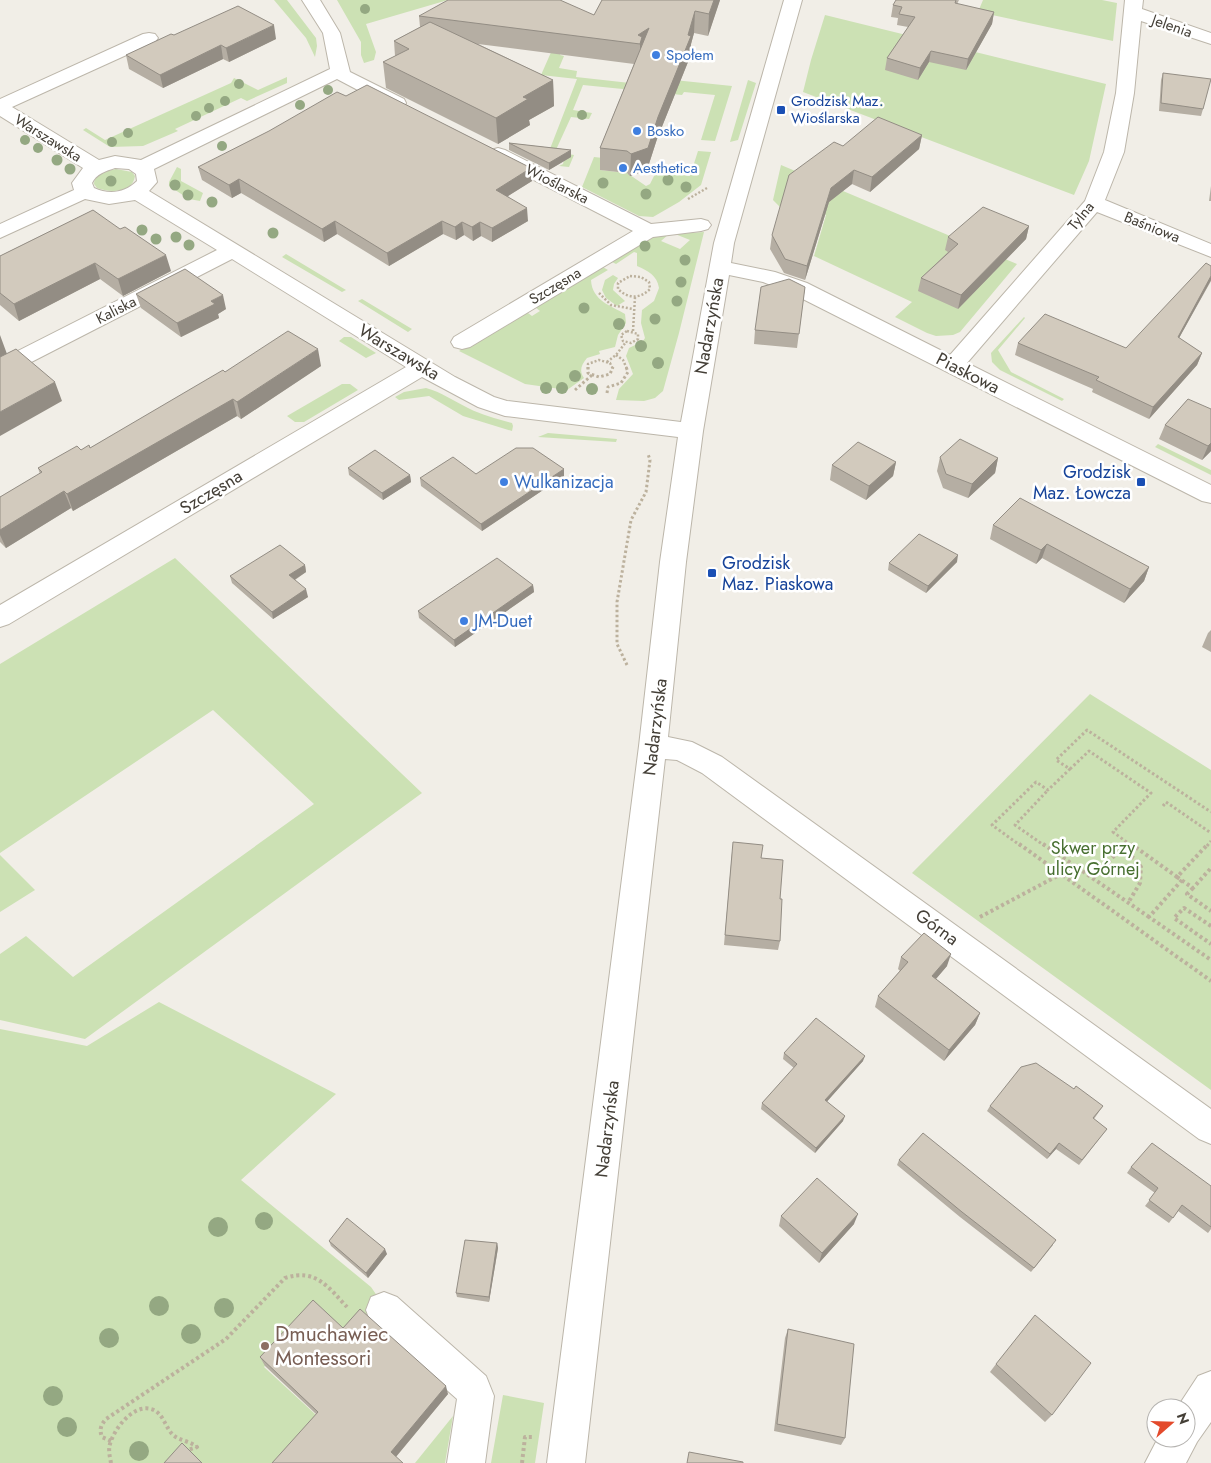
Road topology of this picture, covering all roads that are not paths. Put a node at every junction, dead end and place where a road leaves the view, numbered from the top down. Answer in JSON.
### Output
{"nodes":[{"id":1,"x":311,"y":0,"type":"edge"},
{"id":2,"x":793,"y":0,"type":"edge"},
{"id":3,"x":1133,"y":6,"type":"edge"},
{"id":4,"x":149,"y":38,"type":"dead end"},
{"id":5,"x":1211,"y":39,"type":"edge"},
{"id":6,"x":340,"y":71,"type":"junction"},
{"id":7,"x":414,"y":111,"type":"edge"},
{"id":8,"x":2,"y":112,"type":"edge"},
{"id":9,"x":482,"y":146,"type":"edge"},
{"id":10,"x":142,"y":167,"type":"junction"},
{"id":11,"x":96,"y":168,"type":"junction"},
{"id":12,"x":85,"y":192,"type":"junction"},
{"id":13,"x":136,"y":192,"type":"junction"},
{"id":14,"x":1094,"y":203,"type":"junction"},
{"id":15,"x":701,"y":225,"type":"dead end"},
{"id":16,"x":648,"y":231,"type":"junction"},
{"id":17,"x":0,"y":232,"type":"edge"},
{"id":18,"x":232,"y":251,"type":"junction"},
{"id":19,"x":1211,"y":251,"type":"edge"},
{"id":20,"x":719,"y":268,"type":"junction"},
{"id":21,"x":462,"y":342,"type":"dead end"},
{"id":22,"x":953,"y":365,"type":"junction"},
{"id":23,"x":422,"y":367,"type":"junction"},
{"id":24,"x":0,"y":369,"type":"edge"},
{"id":25,"x":691,"y":431,"type":"junction"},
{"id":26,"x":1211,"y":495,"type":"edge"},
{"id":27,"x":0,"y":617,"type":"edge"},
{"id":28,"x":653,"y":746,"type":"junction"},
{"id":29,"x":1211,"y":1128,"type":"edge"},
{"id":30,"x":384,"y":1310,"type":"road end"},
{"id":31,"x":1211,"y":1389,"type":"edge"},
{"id":32,"x":1196,"y":1412,"type":"edge"},
{"id":33,"x":1174,"y":1448,"type":"edge"},
{"id":34,"x":466,"y":1463,"type":"edge"},
{"id":35,"x":566,"y":1463,"type":"edge"},
{"id":36,"x":1164,"y":1463,"type":"edge"}],
"edges":[{"from":1,"to":6,"type":"street"},
{"from":2,"to":20,"type":"street","name":"Nadarzyńska"},
{"from":3,"to":5,"type":"street","name":"Jelenia"},
{"from":3,"to":14,"type":"street","name":"Tylna"},
{"from":4,"to":8,"type":"street"},
{"from":6,"to":7,"type":"street"},
{"from":6,"to":10,"type":"street"},
{"from":8,"to":11,"type":"street","name":"Warszawska"},
{"from":9,"to":16,"type":"street","name":"Wioślarska"},
{"from":10,"to":11,"type":"street","name":"Warszawska"},
{"from":10,"to":13,"type":"street"},
{"from":11,"to":12,"type":"street","name":"Warszawska"},
{"from":12,"to":13,"type":"street"},
{"from":12,"to":17,"type":"street"},
{"from":13,"to":18,"type":"street","name":"Warszawska"},
{"from":14,"to":19,"type":"street","name":"Baśniowa"},
{"from":14,"to":22,"type":"street","name":"Tylna"},
{"from":15,"to":16,"type":"street"},
{"from":16,"to":21,"type":"street","name":"Szczęsna"},
{"from":18,"to":23,"type":"street","name":"Warszawska"},
{"from":18,"to":24,"type":"street","name":"Kaliska"},
{"from":20,"to":22,"type":"street","name":"Piaskowa"},
{"from":20,"to":25,"type":"street","name":"Nadarzyńska"},
{"from":22,"to":26,"type":"street","name":"Piaskowa"},
{"from":23,"to":25,"type":"street","name":"Warszawska"},
{"from":23,"to":27,"type":"street","name":"Szczęsna"},
{"from":25,"to":28,"type":"street","name":"Nadarzyńska"},
{"from":28,"to":29,"type":"street","name":"Górna"},
{"from":28,"to":35,"type":"street","name":"Nadarzyńska"},
{"from":30,"to":34,"type":"street"},
{"from":31,"to":32,"type":"street"},
{"from":33,"to":36,"type":"street"}]}
